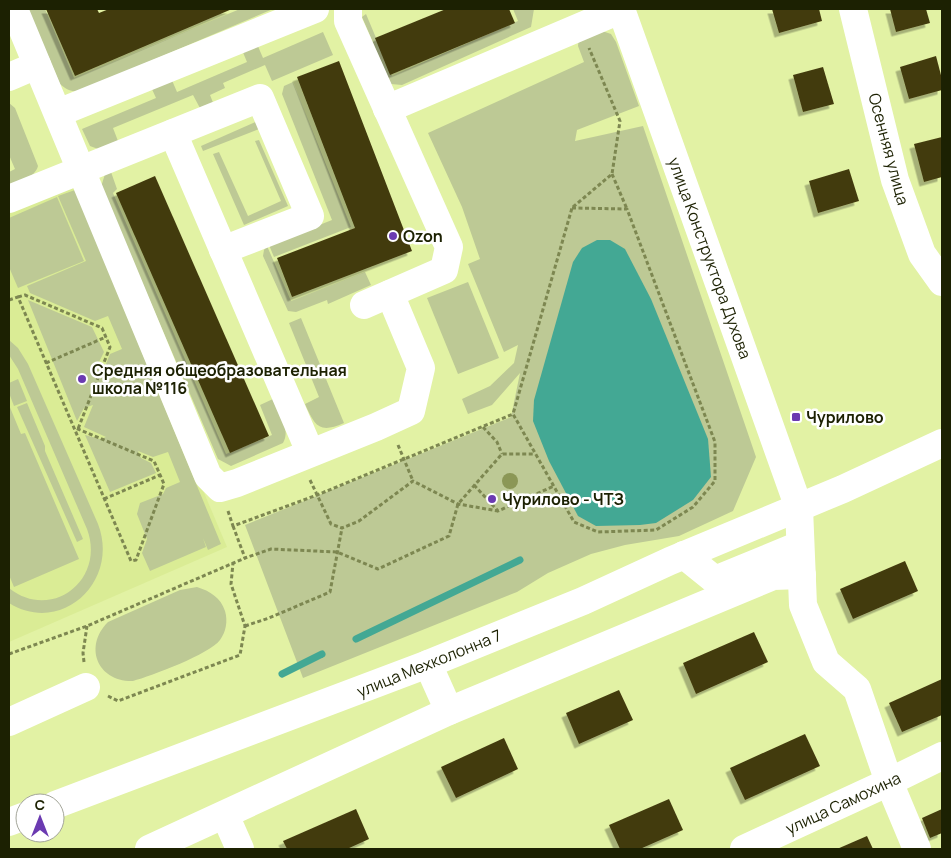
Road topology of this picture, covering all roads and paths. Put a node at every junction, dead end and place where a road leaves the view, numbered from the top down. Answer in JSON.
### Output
{"nodes":[{"id":1,"x":14,"y":9,"type":"edge"},
{"id":2,"x":316,"y":9,"type":"edge"},
{"id":3,"x":348,"y":9,"type":"edge"},
{"id":4,"x":622,"y":9,"type":"edge"},
{"id":5,"x":853,"y":9,"type":"edge"},
{"id":6,"x":581,"y":27,"type":"junction"},
{"id":7,"x":37,"y":65,"type":"junction"},
{"id":8,"x":9,"y":77,"type":"edge"},
{"id":9,"x":387,"y":109,"type":"junction"},
{"id":10,"x":58,"y":113,"type":"junction"},
{"id":11,"x":173,"y":133,"type":"junction"},
{"id":12,"x":81,"y":170,"type":"junction"},
{"id":13,"x":612,"y":174,"type":"junction"},
{"id":14,"x":9,"y":199,"type":"edge"},
{"id":15,"x":572,"y":208,"type":"junction"},
{"id":16,"x":627,"y":209,"type":"junction"},
{"id":17,"x":223,"y":250,"type":"junction"},
{"id":18,"x":942,"y":282,"type":"edge"},
{"id":19,"x":390,"y":294,"type":"junction"},
{"id":20,"x":18,"y":297,"type":"junction"},
{"id":21,"x":9,"y":300,"type":"edge"},
{"id":22,"x":364,"y":305,"type":"dead end"},
{"id":23,"x":106,"y":337,"type":"junction"},
{"id":24,"x":46,"y":363,"type":"junction"},
{"id":25,"x":513,"y":414,"type":"junction"},
{"id":26,"x":73,"y":427,"type":"junction"},
{"id":27,"x":483,"y":427,"type":"junction"},
{"id":28,"x":78,"y":429,"type":"junction"},
{"id":29,"x":942,"y":443,"type":"edge"},
{"id":30,"x":310,"y":452,"type":"junction"},
{"id":31,"x":502,"y":454,"type":"junction"},
{"id":32,"x":536,"y":454,"type":"junction"},
{"id":33,"x":404,"y":460,"type":"junction"},
{"id":34,"x":160,"y":475,"type":"junction"},
{"id":35,"x":413,"y":481,"type":"junction"},
{"id":36,"x":474,"y":485,"type":"junction"},
{"id":37,"x":554,"y":486,"type":"junction"},
{"id":38,"x":220,"y":488,"type":"junction"},
{"id":39,"x":316,"y":495,"type":"junction"},
{"id":40,"x":104,"y":499,"type":"junction"},
{"id":41,"x":458,"y":504,"type":"junction"},
{"id":42,"x":799,"y":508,"type":"junction"},
{"id":43,"x":498,"y":511,"type":"junction"},
{"id":44,"x":233,"y":526,"type":"junction"},
{"id":45,"x":342,"y":528,"type":"junction"},
{"id":46,"x":800,"y":545,"type":"junction"},
{"id":47,"x":338,"y":552,"type":"junction"},
{"id":48,"x":684,"y":555,"type":"junction"},
{"id":49,"x":245,"y":558,"type":"junction"},
{"id":50,"x":233,"y":563,"type":"junction"},
{"id":51,"x":802,"y":575,"type":"junction"},
{"id":52,"x":87,"y":626,"type":"junction"},
{"id":53,"x":245,"y":626,"type":"junction"},
{"id":54,"x":9,"y":654,"type":"edge"},
{"id":55,"x":428,"y":664,"type":"junction"},
{"id":56,"x":86,"y":686,"type":"junction"},
{"id":57,"x":449,"y":711,"type":"junction"},
{"id":58,"x":9,"y":722,"type":"edge"},
{"id":59,"x":942,"y":756,"type":"edge"},
{"id":60,"x":889,"y":782,"type":"junction"},
{"id":61,"x":65,"y":801,"type":"edge"},
{"id":62,"x":225,"y":815,"type":"junction"},
{"id":63,"x":759,"y":846,"type":"edge"},
{"id":64,"x":149,"y":849,"type":"edge"},
{"id":65,"x":240,"y":849,"type":"edge"},
{"id":66,"x":917,"y":849,"type":"edge"}],
"edges":[{"from":1,"to":7,"type":"street"},
{"from":2,"to":10,"type":"street"},
{"from":3,"to":9,"type":"street"},
{"from":4,"to":6,"type":"street"},
{"from":4,"to":42,"type":"street","name":"улица Конструктора Духова"},
{"from":5,"to":18,"type":"street","name":"Осенняя улица"},
{"from":6,"to":9,"type":"street"},
{"from":6,"to":13,"type":"path"},
{"from":7,"to":8,"type":"street"},
{"from":7,"to":10,"type":"street"},
{"from":9,"to":19,"type":"street"},
{"from":10,"to":12,"type":"street"},
{"from":11,"to":12,"type":"street"},
{"from":11,"to":17,"type":"street"},
{"from":11,"to":17,"type":"street"},
{"from":12,"to":14,"type":"street"},
{"from":12,"to":38,"type":"street"},
{"from":13,"to":15,"type":"path"},
{"from":13,"to":16,"type":"path"},
{"from":15,"to":16,"type":"path"},
{"from":15,"to":25,"type":"path"},
{"from":16,"to":37,"type":"path"},
{"from":17,"to":30,"type":"street"},
{"from":19,"to":22,"type":"street"},
{"from":19,"to":30,"type":"street"},
{"from":20,"to":21,"type":"path"},
{"from":20,"to":23,"type":"path"},
{"from":20,"to":24,"type":"path"},
{"from":23,"to":24,"type":"path"},
{"from":23,"to":28,"type":"path"},
{"from":24,"to":26,"type":"path"},
{"from":25,"to":27,"type":"path"},
{"from":25,"to":32,"type":"path"},
{"from":26,"to":28,"type":"path"},
{"from":26,"to":40,"type":"path"},
{"from":27,"to":31,"type":"path"},
{"from":27,"to":33,"type":"path"},
{"from":28,"to":34,"type":"path"},
{"from":29,"to":42,"type":"street","name":"улица Мехколонна 7"},
{"from":30,"to":38,"type":"street"},
{"from":31,"to":32,"type":"path"},
{"from":31,"to":36,"type":"path"},
{"from":32,"to":37,"type":"path"},
{"from":33,"to":35,"type":"path"},
{"from":33,"to":39,"type":"path"},
{"from":34,"to":40,"type":"path"},
{"from":34,"to":40,"type":"path"},
{"from":35,"to":41,"type":"path"},
{"from":35,"to":45,"type":"path"},
{"from":36,"to":41,"type":"path"},
{"from":36,"to":43,"type":"path"},
{"from":37,"to":43,"type":"path"},
{"from":38,"to":44,"type":"path"},
{"from":39,"to":44,"type":"path"},
{"from":39,"to":45,"type":"path"},
{"from":41,"to":43,"type":"path"},
{"from":41,"to":47,"type":"path"},
{"from":42,"to":46,"type":"street","name":"улица Конструктора Духова"},
{"from":42,"to":48,"type":"street","name":"улица Мехколонна 7"},
{"from":44,"to":49,"type":"path"},
{"from":45,"to":47,"type":"path"},
{"from":46,"to":48,"type":"street"},
{"from":46,"to":51,"type":"street","name":"улица Конструктора Духова"},
{"from":47,"to":49,"type":"path"},
{"from":47,"to":53,"type":"path"},
{"from":48,"to":55,"type":"street","name":"улица Мехколонна 7"},
{"from":49,"to":50,"type":"path"},
{"from":50,"to":52,"type":"path"},
{"from":50,"to":53,"type":"path"},
{"from":51,"to":57,"type":"street"},
{"from":51,"to":60,"type":"street","name":"улица Конструктора Духова"},
{"from":52,"to":54,"type":"path"},
{"from":52,"to":56,"type":"path"},
{"from":53,"to":56,"type":"path"},
{"from":55,"to":57,"type":"street"},
{"from":55,"to":61,"type":"street","name":"улица Мехколонна 7"},
{"from":56,"to":58,"type":"street"},
{"from":57,"to":62,"type":"street"},
{"from":59,"to":60,"type":"street","name":"улица Самохина"},
{"from":60,"to":63,"type":"street","name":"улица Самохина"},
{"from":60,"to":66,"type":"street"},
{"from":62,"to":64,"type":"street"},
{"from":62,"to":65,"type":"street"}]}
